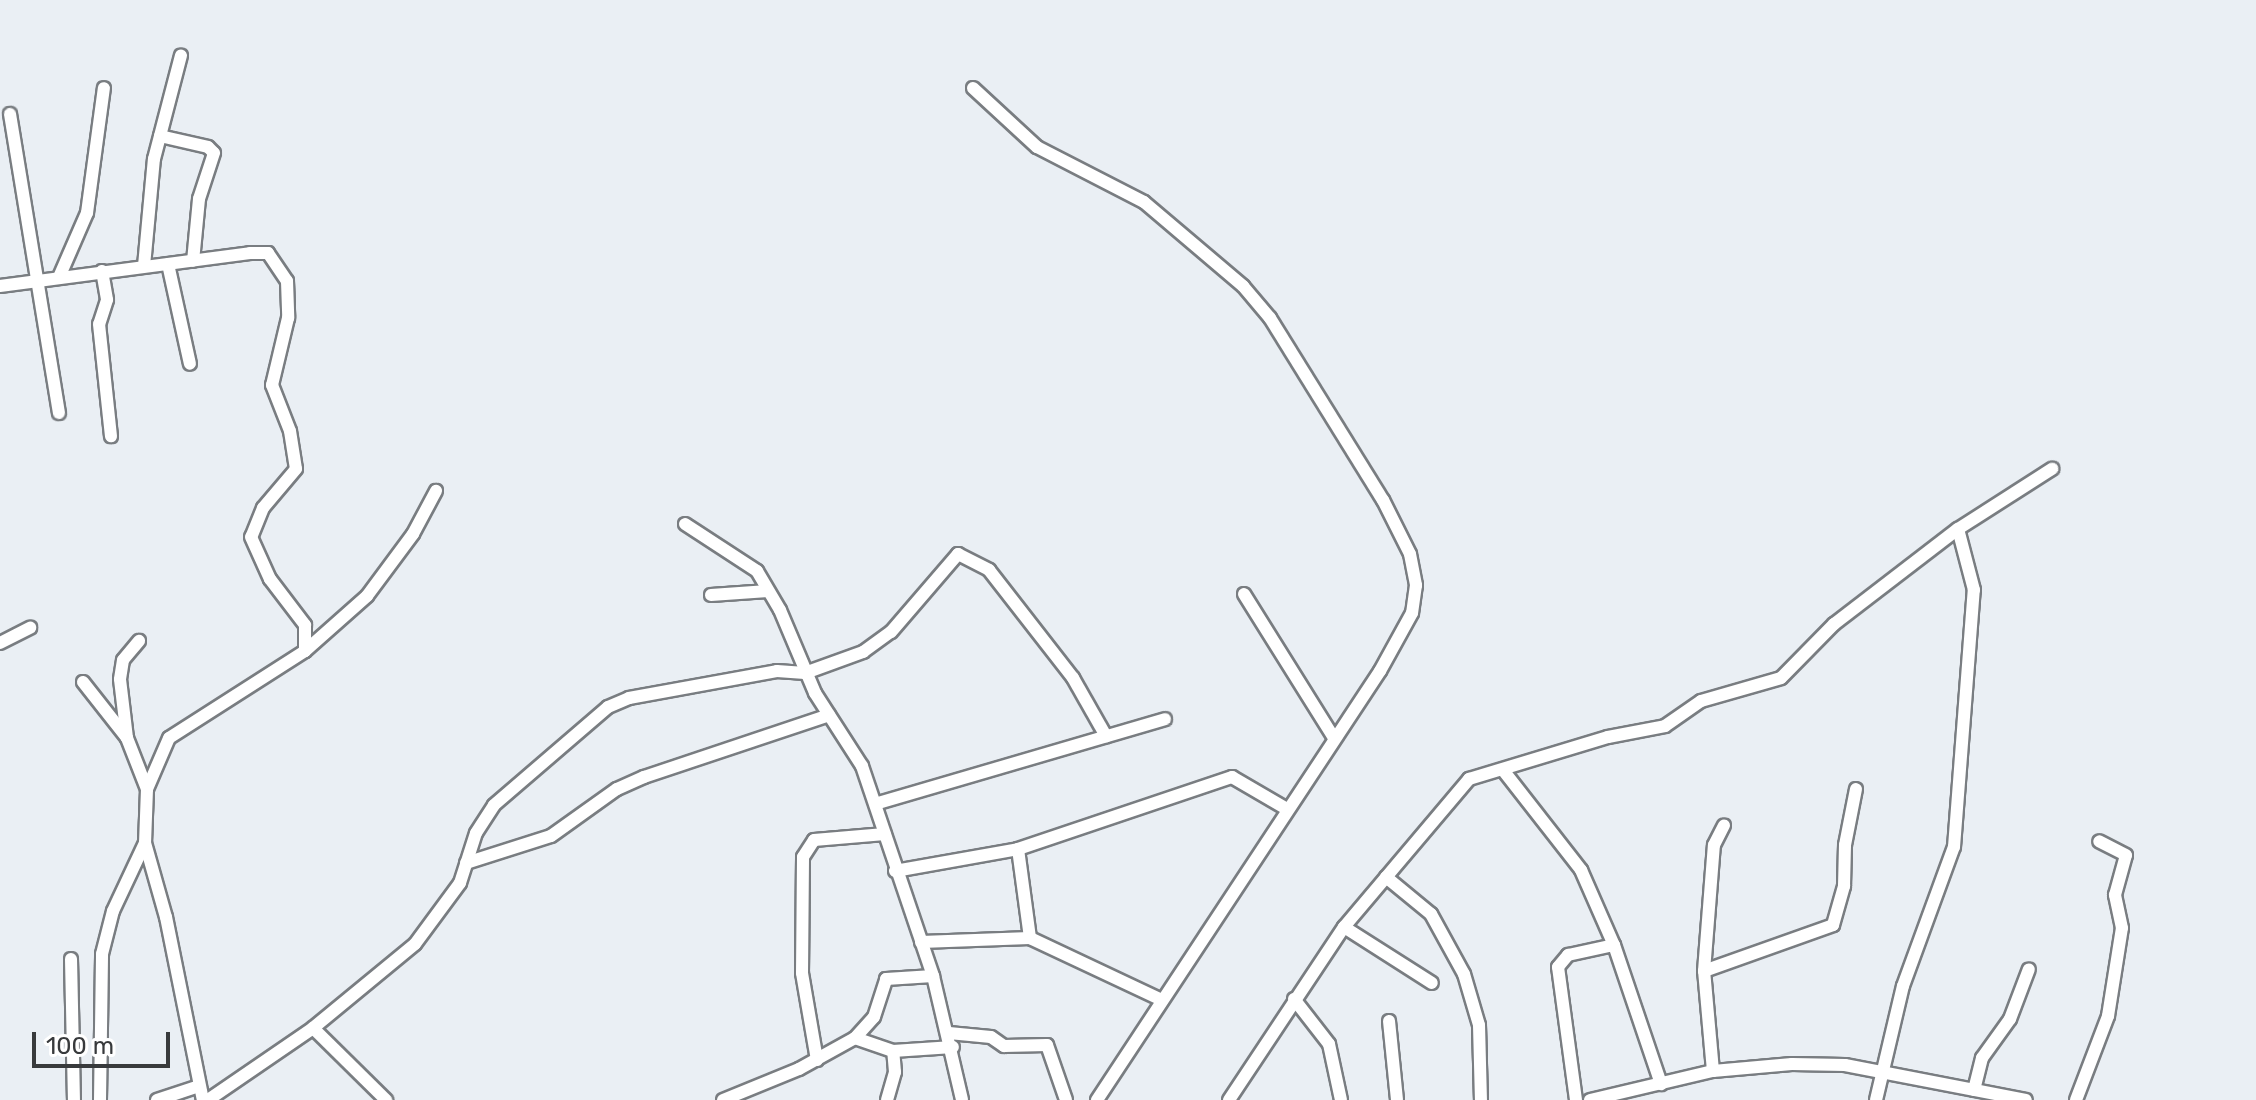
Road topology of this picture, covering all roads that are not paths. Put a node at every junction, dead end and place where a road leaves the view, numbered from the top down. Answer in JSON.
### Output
{"nodes":[{"id":1,"x":181,"y":55,"type":"dead end"},
{"id":2,"x":104,"y":88,"type":"dead end"},
{"id":3,"x":973,"y":88,"type":"dead end"},
{"id":4,"x":10,"y":114,"type":"dead end"},
{"id":5,"x":160,"y":136,"type":"junction"},
{"id":6,"x":193,"y":261,"type":"junction"},
{"id":7,"x":168,"y":264,"type":"junction"},
{"id":8,"x":144,"y":266,"type":"junction"},
{"id":9,"x":102,"y":271,"type":"junction"},
{"id":10,"x":60,"y":275,"type":"junction"},
{"id":11,"x":34,"y":278,"type":"junction"},
{"id":12,"x":0,"y":286,"type":"edge"},
{"id":13,"x":190,"y":364,"type":"dead end"},
{"id":14,"x":59,"y":413,"type":"dead end"},
{"id":15,"x":111,"y":436,"type":"dead end"},
{"id":16,"x":2052,"y":469,"type":"dead end"},
{"id":17,"x":436,"y":491,"type":"dead end"},
{"id":18,"x":685,"y":524,"type":"dead end"},
{"id":19,"x":1958,"y":529,"type":"junction"},
{"id":20,"x":768,"y":591,"type":"junction"},
{"id":21,"x":1244,"y":594,"type":"dead end"},
{"id":22,"x":711,"y":595,"type":"dead end"},
{"id":23,"x":30,"y":628,"type":"dead end"},
{"id":24,"x":139,"y":641,"type":"dead end"},
{"id":25,"x":0,"y":643,"type":"edge"},
{"id":26,"x":305,"y":651,"type":"junction"},
{"id":27,"x":805,"y":673,"type":"junction"},
{"id":28,"x":83,"y":682,"type":"dead end"},
{"id":29,"x":829,"y":715,"type":"junction"},
{"id":30,"x":1165,"y":719,"type":"dead end"},
{"id":31,"x":1106,"y":736,"type":"junction"},
{"id":32,"x":127,"y":738,"type":"junction"},
{"id":33,"x":1334,"y":738,"type":"junction"},
{"id":34,"x":1503,"y":770,"type":"junction"},
{"id":35,"x":147,"y":789,"type":"junction"},
{"id":36,"x":1856,"y":789,"type":"dead end"},
{"id":37,"x":878,"y":803,"type":"junction"},
{"id":38,"x":1287,"y":809,"type":"junction"},
{"id":39,"x":1724,"y":825,"type":"dead end"},
{"id":40,"x":885,"y":834,"type":"junction"},
{"id":41,"x":2099,"y":841,"type":"dead end"},
{"id":42,"x":145,"y":843,"type":"junction"},
{"id":43,"x":1018,"y":849,"type":"junction"},
{"id":44,"x":466,"y":863,"type":"junction"},
{"id":45,"x":895,"y":871,"type":"junction"},
{"id":46,"x":1386,"y":877,"type":"junction"},
{"id":47,"x":1344,"y":927,"type":"junction"},
{"id":48,"x":1030,"y":938,"type":"junction"},
{"id":49,"x":921,"y":942,"type":"junction"},
{"id":50,"x":1614,"y":945,"type":"junction"},
{"id":51,"x":71,"y":959,"type":"dead end"},
{"id":52,"x":2029,"y":969,"type":"dead end"},
{"id":53,"x":1704,"y":971,"type":"junction"},
{"id":54,"x":933,"y":976,"type":"junction"},
{"id":55,"x":1432,"y":983,"type":"dead end"},
{"id":56,"x":1294,"y":999,"type":"junction"},
{"id":57,"x":1162,"y":1000,"type":"junction"},
{"id":58,"x":1389,"y":1021,"type":"dead end"},
{"id":59,"x":313,"y":1028,"type":"junction"},
{"id":60,"x":949,"y":1033,"type":"junction"},
{"id":61,"x":855,"y":1038,"type":"junction"},
{"id":62,"x":953,"y":1047,"type":"junction"},
{"id":63,"x":893,"y":1051,"type":"junction"},
{"id":64,"x":817,"y":1060,"type":"junction"},
{"id":65,"x":1713,"y":1071,"type":"junction"},
{"id":66,"x":1882,"y":1071,"type":"junction"},
{"id":67,"x":1661,"y":1084,"type":"junction"},
{"id":68,"x":199,"y":1086,"type":"junction"},
{"id":69,"x":1106,"y":1086,"type":"junction"},
{"id":70,"x":1974,"y":1090,"type":"junction"},
{"id":71,"x":1627,"y":1096,"type":"edge"},
{"id":72,"x":74,"y":1100,"type":"edge"},
{"id":73,"x":100,"y":1100,"type":"edge"},
{"id":74,"x":157,"y":1100,"type":"edge"},
{"id":75,"x":206,"y":1100,"type":"edge"},
{"id":76,"x":386,"y":1100,"type":"edge"},
{"id":77,"x":723,"y":1100,"type":"edge"},
{"id":78,"x":887,"y":1100,"type":"edge"},
{"id":79,"x":962,"y":1100,"type":"edge"},
{"id":80,"x":1066,"y":1100,"type":"edge"},
{"id":81,"x":1097,"y":1100,"type":"edge"},
{"id":82,"x":1115,"y":1100,"type":"edge"},
{"id":83,"x":1229,"y":1100,"type":"edge"},
{"id":84,"x":1341,"y":1100,"type":"edge"},
{"id":85,"x":1397,"y":1100,"type":"edge"},
{"id":86,"x":1481,"y":1100,"type":"edge"},
{"id":87,"x":1576,"y":1100,"type":"edge"},
{"id":88,"x":1590,"y":1100,"type":"edge"},
{"id":89,"x":1876,"y":1100,"type":"edge"},
{"id":90,"x":2026,"y":1100,"type":"edge"},
{"id":91,"x":2076,"y":1100,"type":"edge"}],
"edges":[{"from":1,"to":5,"type":"street"},
{"from":2,"to":10,"type":"street"},
{"from":3,"to":33,"type":"street"},
{"from":4,"to":11,"type":"street"},
{"from":5,"to":6,"type":"street"},
{"from":5,"to":8,"type":"street"},
{"from":6,"to":7,"type":"street"},
{"from":6,"to":26,"type":"street"},
{"from":7,"to":8,"type":"street"},
{"from":7,"to":13,"type":"street"},
{"from":8,"to":9,"type":"street"},
{"from":9,"to":10,"type":"street"},
{"from":9,"to":15,"type":"street"},
{"from":10,"to":11,"type":"street"},
{"from":11,"to":12,"type":"street"},
{"from":11,"to":14,"type":"street"},
{"from":16,"to":19,"type":"street"},
{"from":17,"to":26,"type":"street"},
{"from":18,"to":20,"type":"street"},
{"from":19,"to":34,"type":"street"},
{"from":19,"to":66,"type":"street"},
{"from":20,"to":22,"type":"street"},
{"from":20,"to":27,"type":"street"},
{"from":21,"to":33,"type":"street"},
{"from":23,"to":25,"type":"street"},
{"from":24,"to":32,"type":"street"},
{"from":26,"to":35,"type":"street"},
{"from":27,"to":29,"type":"street"},
{"from":27,"to":31,"type":"street"},
{"from":27,"to":44,"type":"street"},
{"from":28,"to":32,"type":"street"},
{"from":29,"to":37,"type":"street"},
{"from":29,"to":44,"type":"street"},
{"from":30,"to":31,"type":"street"},
{"from":31,"to":37,"type":"street"},
{"from":32,"to":35,"type":"street"},
{"from":33,"to":38,"type":"street"},
{"from":34,"to":46,"type":"street"},
{"from":34,"to":50,"type":"street"},
{"from":35,"to":42,"type":"street"},
{"from":36,"to":53,"type":"street"},
{"from":37,"to":40,"type":"street"},
{"from":38,"to":43,"type":"street"},
{"from":38,"to":57,"type":"street"},
{"from":39,"to":53,"type":"street"},
{"from":40,"to":45,"type":"street"},
{"from":40,"to":64,"type":"street"},
{"from":41,"to":91,"type":"street"},
{"from":42,"to":68,"type":"street"},
{"from":42,"to":73,"type":"street"},
{"from":43,"to":45,"type":"street"},
{"from":43,"to":48,"type":"street"},
{"from":44,"to":59,"type":"street"},
{"from":45,"to":49,"type":"street"},
{"from":46,"to":47,"type":"street"},
{"from":46,"to":86,"type":"street"},
{"from":47,"to":55,"type":"street"},
{"from":47,"to":56,"type":"street"},
{"from":48,"to":49,"type":"street"},
{"from":48,"to":57,"type":"street"},
{"from":49,"to":54,"type":"street"},
{"from":50,"to":67,"type":"street"},
{"from":50,"to":87,"type":"street"},
{"from":51,"to":72,"type":"street"},
{"from":52,"to":70,"type":"street"},
{"from":53,"to":65,"type":"street"},
{"from":54,"to":60,"type":"street"},
{"from":54,"to":61,"type":"street"},
{"from":56,"to":83,"type":"street"},
{"from":56,"to":84,"type":"street"},
{"from":57,"to":69,"type":"street"},
{"from":58,"to":85,"type":"street"},
{"from":59,"to":75,"type":"street"},
{"from":59,"to":76,"type":"street"},
{"from":60,"to":62,"type":"street"},
{"from":60,"to":80,"type":"street"},
{"from":61,"to":63,"type":"street"},
{"from":61,"to":64,"type":"street"},
{"from":62,"to":63,"type":"street"},
{"from":62,"to":79,"type":"street"},
{"from":63,"to":78,"type":"street"},
{"from":64,"to":77,"type":"street"},
{"from":65,"to":66,"type":"street"},
{"from":65,"to":67,"type":"street"},
{"from":66,"to":70,"type":"street"},
{"from":66,"to":89,"type":"street"},
{"from":67,"to":71,"type":"street"},
{"from":68,"to":74,"type":"street"},
{"from":68,"to":75,"type":"street"},
{"from":69,"to":81,"type":"street"},
{"from":69,"to":82,"type":"street"},
{"from":70,"to":90,"type":"street"},
{"from":71,"to":88,"type":"street"}]}
